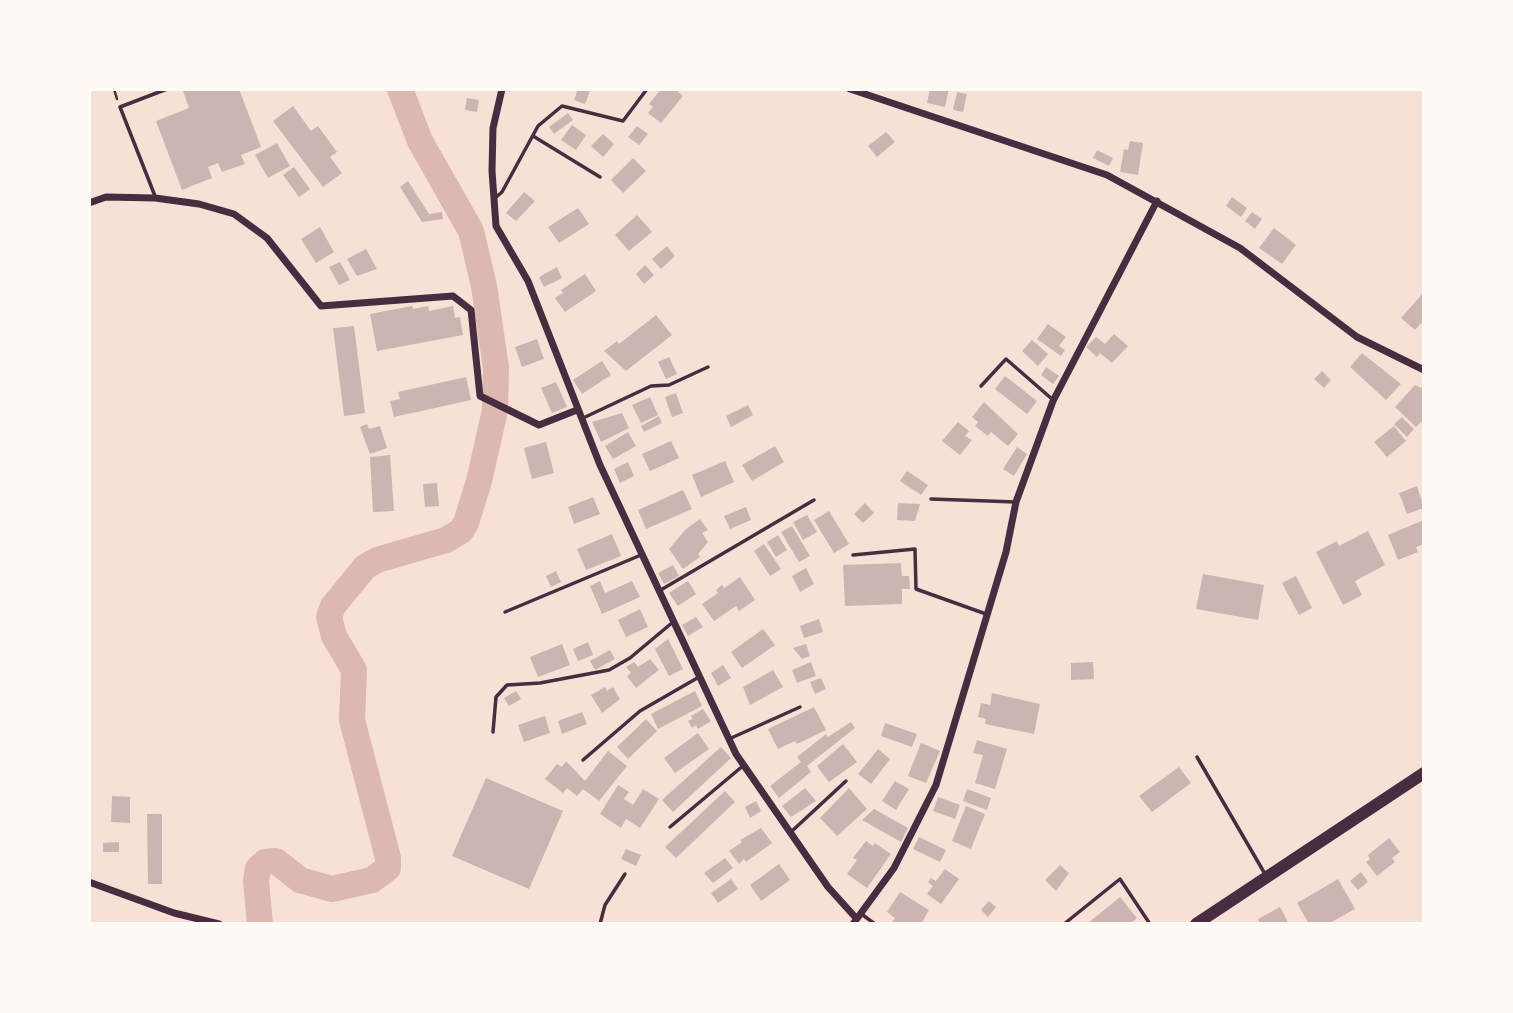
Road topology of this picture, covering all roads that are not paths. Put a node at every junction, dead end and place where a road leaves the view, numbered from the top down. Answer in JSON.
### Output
{"nodes":[{"id":1,"x":167,"y":89,"type":"edge"},
{"id":2,"x":502,"y":89,"type":"edge"},
{"id":3,"x":647,"y":89,"type":"edge"},
{"id":4,"x":850,"y":89,"type":"edge"},
{"id":5,"x":533,"y":136,"type":"junction"},
{"id":6,"x":600,"y":177,"type":"dead end"},
{"id":7,"x":155,"y":198,"type":"junction"},
{"id":8,"x":494,"y":198,"type":"junction"},
{"id":9,"x":1157,"y":201,"type":"junction"},
{"id":10,"x":89,"y":203,"type":"edge"},
{"id":11,"x":708,"y":367,"type":"dead end"},
{"id":12,"x":1424,"y":370,"type":"edge"},
{"id":13,"x":981,"y":386,"type":"dead end"},
{"id":14,"x":1054,"y":401,"type":"junction"},
{"id":15,"x":577,"y":410,"type":"junction"},
{"id":16,"x":581,"y":419,"type":"junction"},
{"id":17,"x":931,"y":499,"type":"dead end"},
{"id":18,"x":814,"y":500,"type":"dead end"},
{"id":19,"x":1016,"y":502,"type":"junction"},
{"id":20,"x":641,"y":555,"type":"junction"},
{"id":21,"x":853,"y":555,"type":"dead end"},
{"id":22,"x":658,"y":592,"type":"junction"},
{"id":23,"x":505,"y":612,"type":"dead end"},
{"id":24,"x":988,"y":614,"type":"junction"},
{"id":25,"x":673,"y":622,"type":"junction"},
{"id":26,"x":699,"y":677,"type":"junction"},
{"id":27,"x":800,"y":707,"type":"dead end"},
{"id":28,"x":493,"y":732,"type":"dead end"},
{"id":29,"x":729,"y":739,"type":"junction"},
{"id":30,"x":1197,"y":757,"type":"dead end"},
{"id":31,"x":583,"y":760,"type":"dead end"},
{"id":32,"x":744,"y":765,"type":"junction"},
{"id":33,"x":1424,"y":773,"type":"edge"},
{"id":34,"x":846,"y":781,"type":"dead end"},
{"id":35,"x":670,"y":827,"type":"dead end"},
{"id":36,"x":790,"y":832,"type":"junction"},
{"id":37,"x":625,"y":874,"type":"dead end"},
{"id":38,"x":1267,"y":877,"type":"junction"},
{"id":39,"x":89,"y":882,"type":"edge"},
{"id":40,"x":856,"y":918,"type":"edge"},
{"id":41,"x":219,"y":924,"type":"edge"},
{"id":42,"x":600,"y":924,"type":"edge"},
{"id":43,"x":875,"y":924,"type":"edge"},
{"id":44,"x":1064,"y":924,"type":"edge"},
{"id":45,"x":1150,"y":924,"type":"edge"},
{"id":46,"x":1196,"y":924,"type":"edge"}],
"edges":[{"from":1,"to":7,"type":"lane"},
{"from":2,"to":8,"type":"street"},
{"from":3,"to":5,"type":"lane"},
{"from":4,"to":9,"type":"street"},
{"from":5,"to":6,"type":"lane"},
{"from":5,"to":8,"type":"lane"},
{"from":7,"to":10,"type":"street"},
{"from":7,"to":15,"type":"street"},
{"from":8,"to":15,"type":"street"},
{"from":9,"to":12,"type":"street"},
{"from":9,"to":14,"type":"street"},
{"from":11,"to":16,"type":"lane"},
{"from":13,"to":14,"type":"lane"},
{"from":14,"to":19,"type":"street"},
{"from":15,"to":16,"type":"street"},
{"from":16,"to":20,"type":"street"},
{"from":17,"to":19,"type":"lane"},
{"from":18,"to":22,"type":"lane"},
{"from":19,"to":24,"type":"street"},
{"from":20,"to":22,"type":"street"},
{"from":20,"to":23,"type":"lane"},
{"from":21,"to":24,"type":"lane"},
{"from":22,"to":25,"type":"street"},
{"from":24,"to":40,"type":"street"},
{"from":25,"to":26,"type":"street"},
{"from":25,"to":28,"type":"lane"},
{"from":26,"to":29,"type":"street"},
{"from":26,"to":31,"type":"lane"},
{"from":27,"to":29,"type":"lane"},
{"from":29,"to":32,"type":"street"},
{"from":30,"to":38,"type":"lane"},
{"from":32,"to":35,"type":"lane"},
{"from":32,"to":36,"type":"street"},
{"from":33,"to":38,"type":"main road"},
{"from":34,"to":36,"type":"lane"},
{"from":36,"to":40,"type":"street"},
{"from":37,"to":42,"type":"lane"},
{"from":38,"to":46,"type":"main road"},
{"from":39,"to":41,"type":"street"},
{"from":40,"to":43,"type":"lane"},
{"from":44,"to":45,"type":"lane"}]}
